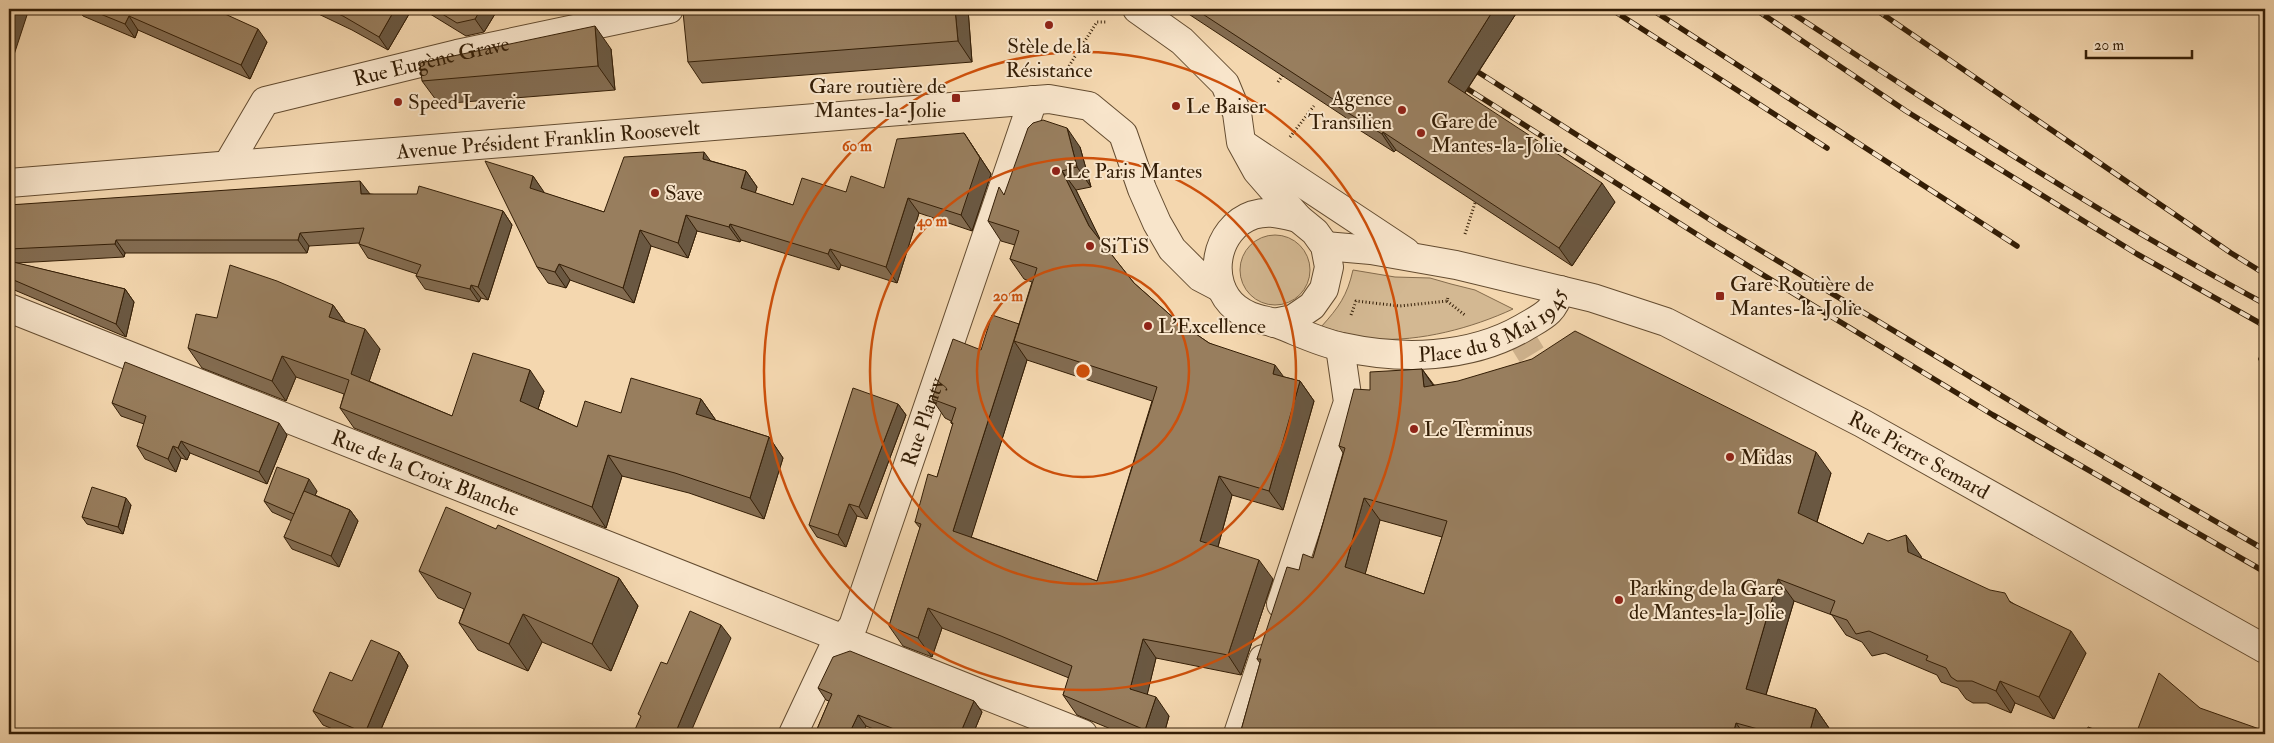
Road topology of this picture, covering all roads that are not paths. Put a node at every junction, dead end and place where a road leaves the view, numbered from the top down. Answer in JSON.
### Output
{"nodes":[{"id":1,"x":669,"y":9,"type":"edge"},
{"id":2,"x":1126,"y":15,"type":"edge"},
{"id":3,"x":1041,"y":100,"type":"junction"},
{"id":4,"x":1089,"y":106,"type":"joint"},
{"id":5,"x":1241,"y":142,"type":"junction"},
{"id":6,"x":228,"y":164,"type":"junction"},
{"id":7,"x":9,"y":183,"type":"edge"},
{"id":8,"x":1298,"y":218,"type":"junction"},
{"id":9,"x":1325,"y":246,"type":"junction"},
{"id":10,"x":1414,"y":256,"type":"junction"},
{"id":11,"x":1221,"y":288,"type":"junction"},
{"id":12,"x":1560,"y":290,"type":"junction"},
{"id":13,"x":9,"y":308,"type":"edge"},
{"id":14,"x":1274,"y":323,"type":"junction"},
{"id":15,"x":1340,"y":347,"type":"junction"},
{"id":16,"x":842,"y":638,"type":"junction"},
{"id":17,"x":2265,"y":649,"type":"edge"},
{"id":18,"x":793,"y":734,"type":"edge"},
{"id":19,"x":1083,"y":734,"type":"edge"},
{"id":20,"x":1238,"y":734,"type":"edge"}],
"edges":[{"from":1,"to":6,"type":"street","name":"Rue Eugène Grave"},
{"from":2,"to":5,"type":"street","name":"Place du 8 Mai 1945"},
{"from":3,"to":4,"type":"street","name":"Avenue Président Franklin Roosevelt"},
{"from":3,"to":6,"type":"street","name":"Avenue Président Franklin Roosevelt"},
{"from":3,"to":16,"type":"street","name":"Rue Planty"},
{"from":4,"to":11,"type":"street","name":"Place du 8 Mai 1945"},
{"from":5,"to":8,"type":"street","name":"Place du 8 Mai 1945"},
{"from":5,"to":10,"type":"street"},
{"from":6,"to":7,"type":"street","name":"Avenue Président Franklin Roosevelt"},
{"from":8,"to":9,"type":"street","name":"Place du 8 Mai 1945"},
{"from":8,"to":11,"type":"street","name":"Place du 8 Mai 1945"},
{"from":9,"to":10,"type":"street","name":"Place du 8 Mai 1945"},
{"from":9,"to":14,"type":"street"},
{"from":10,"to":12,"type":"street","name":"Place du 8 Mai 1945"},
{"from":11,"to":14,"type":"street","name":"Place du 8 Mai 1945"},
{"from":12,"to":15,"type":"street","name":"Place du 8 Mai 1945"},
{"from":12,"to":17,"type":"street","name":"Rue Pierre Semard"},
{"from":13,"to":16,"type":"street","name":"Rue de la Croix Blanche"},
{"from":14,"to":15,"type":"street","name":"Place du 8 Mai 1945"},
{"from":15,"to":20,"type":"street"},
{"from":16,"to":18,"type":"street","name":"Rue Planty"},
{"from":16,"to":19,"type":"street","name":"Rue de la Croix Blanche"}]}
